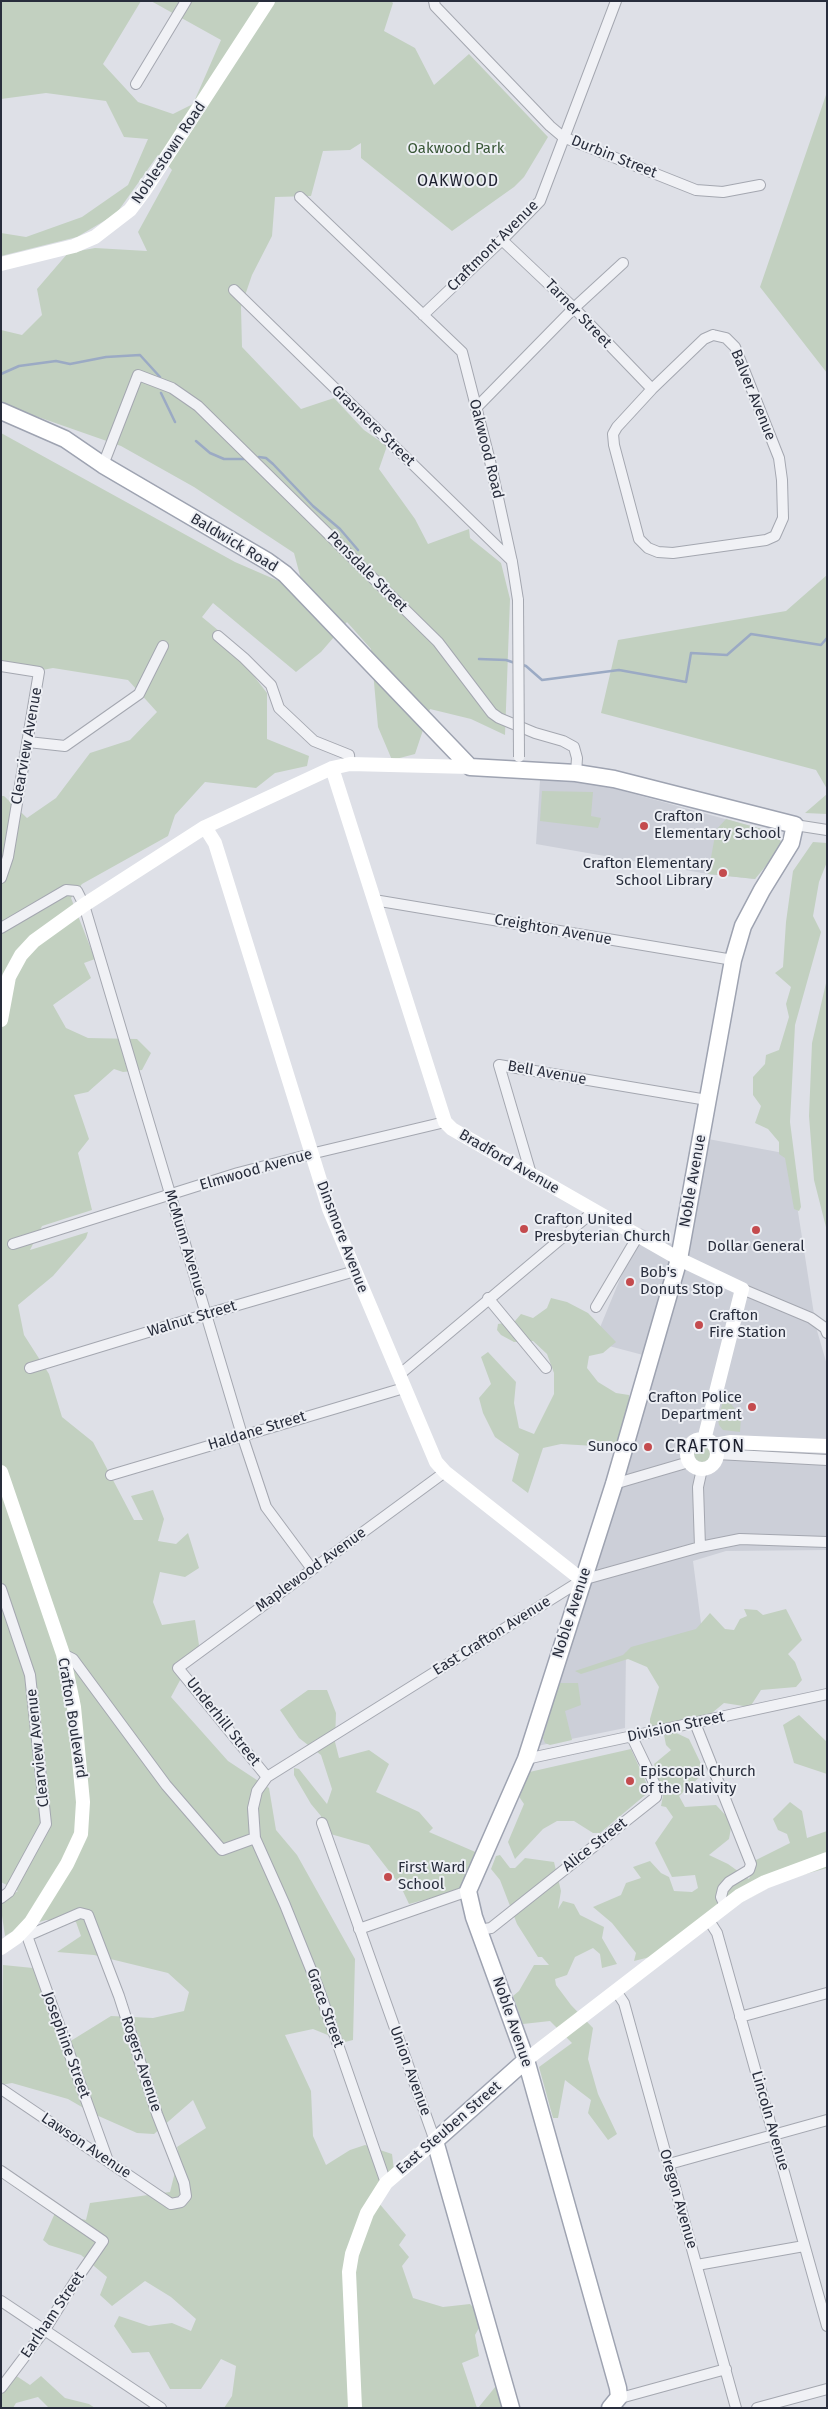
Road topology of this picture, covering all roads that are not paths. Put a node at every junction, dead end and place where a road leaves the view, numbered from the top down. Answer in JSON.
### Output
{"nodes":[{"id":1,"x":186,"y":1,"type":"edge"},
{"id":2,"x":268,"y":1,"type":"edge"},
{"id":3,"x":434,"y":1,"type":"edge"},
{"id":4,"x":616,"y":1,"type":"edge"},
{"id":5,"x":136,"y":84,"type":"dead end"},
{"id":6,"x":563,"y":136,"type":"junction"},
{"id":7,"x":760,"y":185,"type":"dead end"},
{"id":8,"x":300,"y":197,"type":"dead end"},
{"id":9,"x":502,"y":240,"type":"junction"},
{"id":10,"x":623,"y":263,"type":"dead end"},
{"id":11,"x":1,"y":264,"type":"edge"},
{"id":12,"x":234,"y":290,"type":"dead end"},
{"id":13,"x":574,"y":308,"type":"junction"},
{"id":14,"x":423,"y":316,"type":"junction"},
{"id":15,"x":652,"y":389,"type":"junction"},
{"id":16,"x":476,"y":408,"type":"junction"},
{"id":17,"x":1,"y":411,"type":"edge"},
{"id":18,"x":103,"y":465,"type":"junction"},
{"id":19,"x":512,"y":562,"type":"junction"},
{"id":20,"x":218,"y":636,"type":"dead end"},
{"id":21,"x":162,"y":646,"type":"dead end"},
{"id":22,"x":1,"y":666,"type":"edge"},
{"id":23,"x":28,"y":742,"type":"junction"},
{"id":24,"x":519,"y":763,"type":"junction"},
{"id":25,"x":350,"y":764,"type":"junction"},
{"id":26,"x":470,"y":767,"type":"junction"},
{"id":27,"x":332,"y":768,"type":"junction"},
{"id":28,"x":576,"y":773,"type":"junction"},
{"id":29,"x":795,"y":824,"type":"junction"},
{"id":30,"x":206,"y":828,"type":"junction"},
{"id":31,"x":822,"y":830,"type":"edge"},
{"id":32,"x":5,"y":856,"type":"edge"},
{"id":33,"x":1,"y":878,"type":"edge"},
{"id":34,"x":374,"y":900,"type":"junction"},
{"id":35,"x":84,"y":905,"type":"junction"},
{"id":36,"x":1,"y":928,"type":"edge"},
{"id":37,"x":733,"y":960,"type":"junction"},
{"id":38,"x":1,"y":1020,"type":"edge"},
{"id":39,"x":707,"y":1100,"type":"junction"},
{"id":40,"x":445,"y":1122,"type":"junction"},
{"id":41,"x":311,"y":1154,"type":"junction"},
{"id":42,"x":531,"y":1174,"type":"junction"},
{"id":43,"x":170,"y":1195,"type":"junction"},
{"id":44,"x":594,"y":1211,"type":"junction"},
{"id":45,"x":638,"y":1236,"type":"junction"},
{"id":46,"x":13,"y":1244,"type":"dead end"},
{"id":47,"x":679,"y":1260,"type":"junction"},
{"id":48,"x":355,"y":1271,"type":"junction"},
{"id":49,"x":742,"y":1289,"type":"junction"},
{"id":50,"x":488,"y":1298,"type":"junction"},
{"id":51,"x":596,"y":1307,"type":"dead end"},
{"id":52,"x":207,"y":1314,"type":"junction"},
{"id":53,"x":826,"y":1330,"type":"edge"},
{"id":54,"x":30,"y":1368,"type":"dead end"},
{"id":55,"x":546,"y":1368,"type":"dead end"},
{"id":56,"x":401,"y":1381,"type":"junction"},
{"id":57,"x":242,"y":1435,"type":"junction"},
{"id":58,"x":712,"y":1446,"type":"junction"},
{"id":59,"x":827,"y":1446,"type":"edge"},
{"id":60,"x":827,"y":1460,"type":"edge"},
{"id":61,"x":696,"y":1465,"type":"junction"},
{"id":62,"x":1,"y":1472,"type":"edge"},
{"id":63,"x":445,"y":1472,"type":"junction"},
{"id":64,"x":111,"y":1475,"type":"dead end"},
{"id":65,"x":614,"y":1484,"type":"junction"},
{"id":66,"x":827,"y":1542,"type":"edge"},
{"id":67,"x":700,"y":1547,"type":"junction"},
{"id":68,"x":312,"y":1570,"type":"junction"},
{"id":69,"x":582,"y":1580,"type":"junction"},
{"id":70,"x":1,"y":1589,"type":"edge"},
{"id":71,"x":63,"y":1654,"type":"junction"},
{"id":72,"x":178,"y":1668,"type":"joint"},
{"id":73,"x":826,"y":1696,"type":"edge"},
{"id":74,"x":695,"y":1723,"type":"junction"},
{"id":75,"x":632,"y":1736,"type":"junction"},
{"id":76,"x":526,"y":1759,"type":"junction"},
{"id":77,"x":267,"y":1777,"type":"junction"},
{"id":78,"x":322,"y":1823,"type":"dead end"},
{"id":79,"x":255,"y":1838,"type":"junction"},
{"id":80,"x":827,"y":1859,"type":"edge"},
{"id":81,"x":468,"y":1891,"type":"junction"},
{"id":82,"x":1,"y":1898,"type":"edge"},
{"id":83,"x":725,"y":1906,"type":"junction"},
{"id":84,"x":708,"y":1919,"type":"junction"},
{"id":85,"x":359,"y":1929,"type":"junction"},
{"id":86,"x":479,"y":1930,"type":"junction"},
{"id":87,"x":26,"y":1933,"type":"junction"},
{"id":88,"x":1,"y":1948,"type":"edge"},
{"id":89,"x":616,"y":1992,"type":"junction"},
{"id":90,"x":827,"y":1993,"type":"edge"},
{"id":91,"x":740,"y":2017,"type":"junction"},
{"id":92,"x":526,"y":2060,"type":"junction"},
{"id":93,"x":1,"y":2089,"type":"edge"},
{"id":94,"x":827,"y":2120,"type":"edge"},
{"id":95,"x":773,"y":2135,"type":"junction"},
{"id":96,"x":435,"y":2141,"type":"junction"},
{"id":97,"x":108,"y":2161,"type":"junction"},
{"id":98,"x":669,"y":2164,"type":"junction"},
{"id":99,"x":1,"y":2171,"type":"edge"},
{"id":100,"x":386,"y":2183,"type":"junction"},
{"id":101,"x":171,"y":2204,"type":"joint"},
{"id":102,"x":804,"y":2246,"type":"junction"},
{"id":103,"x":697,"y":2265,"type":"junction"},
{"id":104,"x":1,"y":2301,"type":"edge"},
{"id":105,"x":827,"y":2326,"type":"edge"},
{"id":106,"x":44,"y":2331,"type":"junction"},
{"id":107,"x":726,"y":2369,"type":"junction"},
{"id":108,"x":1,"y":2388,"type":"edge"},
{"id":109,"x":827,"y":2388,"type":"edge"},
{"id":110,"x":614,"y":2402,"type":"edge"},
{"id":111,"x":161,"y":2408,"type":"edge"},
{"id":112,"x":355,"y":2408,"type":"edge"},
{"id":113,"x":511,"y":2408,"type":"edge"},
{"id":114,"x":736,"y":2408,"type":"edge"},
{"id":115,"x":758,"y":2408,"type":"edge"}],
"edges":[{"from":1,"to":5,"type":"street"},
{"from":2,"to":11,"type":"main road","name":"Noblestown Road"},
{"from":3,"to":6,"type":"street","name":"Durbin Street"},
{"from":4,"to":6,"type":"street","name":"Craftmont Avenue"},
{"from":6,"to":7,"type":"street","name":"Durbin Street"},
{"from":6,"to":9,"type":"street","name":"Craftmont Avenue"},
{"from":8,"to":14,"type":"street","name":"Oakwood Road"},
{"from":9,"to":13,"type":"street","name":"Tarner Street"},
{"from":9,"to":14,"type":"street","name":"Craftmont Avenue"},
{"from":10,"to":13,"type":"street"},
{"from":12,"to":19,"type":"street","name":"Grasmere Street"},
{"from":13,"to":15,"type":"street","name":"Tarner Street"},
{"from":13,"to":16,"type":"street"},
{"from":14,"to":16,"type":"street","name":"Oakwood Road"},
{"from":15,"to":15,"type":"street","name":"Balver Avenue"},
{"from":16,"to":19,"type":"street","name":"Oakwood Road"},
{"from":17,"to":18,"type":"main road","name":"Baldwick Road"},
{"from":18,"to":26,"type":"main road","name":"Baldwick Road"},
{"from":18,"to":28,"type":"street","name":"Pensdale Street"},
{"from":19,"to":24,"type":"street","name":"Oakwood Road","bridge":true},
{"from":20,"to":25,"type":"street"},
{"from":21,"to":23,"type":"street"},
{"from":22,"to":23,"type":"street","name":"Clearview Avenue"},
{"from":23,"to":32,"type":"street","name":"Clearview Avenue"},
{"from":24,"to":26,"type":"main road"},
{"from":24,"to":28,"type":"main road"},
{"from":25,"to":26,"type":"main road"},
{"from":25,"to":27,"type":"main road"},
{"from":27,"to":30,"type":"main road"},
{"from":27,"to":34,"type":"main road","name":"Bradford Avenue"},
{"from":28,"to":29,"type":"main road"},
{"from":29,"to":31,"type":"street"},
{"from":29,"to":37,"type":"main road","name":"Noble Avenue"},
{"from":30,"to":35,"type":"main road"},
{"from":30,"to":41,"type":"main road","name":"Dinsmore Avenue"},
{"from":32,"to":33,"type":"street","name":"Clearview Avenue"},
{"from":34,"to":37,"type":"street","name":"Creighton Avenue"},
{"from":34,"to":40,"type":"main road","name":"Bradford Avenue"},
{"from":35,"to":36,"type":"street"},
{"from":35,"to":38,"type":"main road"},
{"from":35,"to":43,"type":"street","name":"McMunn Avenue"},
{"from":37,"to":39,"type":"main road","name":"Noble Avenue"},
{"from":39,"to":42,"type":"street","name":"Bell Avenue"},
{"from":39,"to":47,"type":"main road","name":"Noble Avenue"},
{"from":40,"to":41,"type":"street","name":"Elmwood Avenue"},
{"from":40,"to":42,"type":"main road","name":"Bradford Avenue"},
{"from":41,"to":43,"type":"street","name":"Elmwood Avenue"},
{"from":41,"to":48,"type":"main road","name":"Dinsmore Avenue"},
{"from":42,"to":44,"type":"main road","name":"Bradford Avenue"},
{"from":43,"to":46,"type":"street","name":"Elmwood Avenue"},
{"from":43,"to":52,"type":"street","name":"McMunn Avenue"},
{"from":44,"to":45,"type":"main road","name":"Bradford Avenue"},
{"from":44,"to":50,"type":"street","name":"Haldane Street"},
{"from":45,"to":47,"type":"main road","name":"Bradford Avenue"},
{"from":45,"to":51,"type":"street"},
{"from":47,"to":49,"type":"main road","name":"Bradford Avenue"},
{"from":47,"to":65,"type":"main road","name":"Noble Avenue"},
{"from":48,"to":52,"type":"street","name":"Walnut Street"},
{"from":48,"to":56,"type":"main road","name":"Dinsmore Avenue"},
{"from":49,"to":53,"type":"street","name":"Bradford Avenue"},
{"from":49,"to":58,"type":"main road"},
{"from":50,"to":55,"type":"street"},
{"from":50,"to":56,"type":"street","name":"Haldane Street"},
{"from":52,"to":54,"type":"street","name":"Walnut Street"},
{"from":52,"to":57,"type":"street","name":"McMunn Avenue"},
{"from":56,"to":57,"type":"street","name":"Haldane Street"},
{"from":56,"to":63,"type":"main road","name":"Dinsmore Avenue"},
{"from":57,"to":64,"type":"street","name":"Haldane Street"},
{"from":57,"to":68,"type":"street","name":"McMunn Avenue"},
{"from":58,"to":59,"type":"main road"},
{"from":58,"to":60,"type":"street"},
{"from":58,"to":61,"type":"main road"},
{"from":58,"to":61,"type":"main road"},
{"from":61,"to":65,"type":"street"},
{"from":61,"to":67,"type":"street"},
{"from":62,"to":71,"type":"main road","name":"Crafton Boulevard"},
{"from":63,"to":68,"type":"street","name":"Maplewood Avenue"},
{"from":63,"to":69,"type":"main road","name":"Dinsmore Avenue"},
{"from":65,"to":69,"type":"main road","name":"Noble Avenue"},
{"from":66,"to":67,"type":"street","name":"East Crafton Avenue"},
{"from":67,"to":69,"type":"street","name":"East Crafton Avenue"},
{"from":68,"to":72,"type":"street","name":"Maplewood Avenue"},
{"from":69,"to":76,"type":"main road","name":"Noble Avenue"},
{"from":69,"to":77,"type":"street","name":"East Crafton Avenue"},
{"from":70,"to":82,"type":"street","name":"Clearview Avenue"},
{"from":71,"to":79,"type":"street"},
{"from":71,"to":87,"type":"main road","name":"Crafton Boulevard"},
{"from":72,"to":77,"type":"street","name":"Underhill Street"},
{"from":73,"to":74,"type":"street","name":"Division Street"},
{"from":74,"to":75,"type":"street","name":"Division Street"},
{"from":74,"to":83,"type":"street"},
{"from":75,"to":76,"type":"street","name":"Division Street"},
{"from":75,"to":86,"type":"street","name":"Alice Street"},
{"from":76,"to":81,"type":"main road","name":"Noble Avenue"},
{"from":77,"to":79,"type":"street"},
{"from":78,"to":85,"type":"street","name":"Union Avenue"},
{"from":79,"to":100,"type":"street","name":"Grace Street"},
{"from":80,"to":83,"type":"main road","name":"East Steuben Street"},
{"from":81,"to":85,"type":"street"},
{"from":81,"to":86,"type":"main road","name":"Noble Avenue"},
{"from":83,"to":84,"type":"main road","name":"East Steuben Street"},
{"from":84,"to":89,"type":"main road","name":"East Steuben Street"},
{"from":84,"to":91,"type":"street","name":"Lincoln Avenue"},
{"from":85,"to":96,"type":"street","name":"Union Avenue"},
{"from":86,"to":92,"type":"main road","name":"Noble Avenue"},
{"from":87,"to":88,"type":"main road","name":"Crafton Boulevard"},
{"from":87,"to":97,"type":"street","name":"Josephine Street"},
{"from":87,"to":101,"type":"street","name":"Rogers Avenue"},
{"from":89,"to":92,"type":"main road","name":"East Steuben Street"},
{"from":89,"to":98,"type":"street","name":"Oregon Avenue"},
{"from":90,"to":91,"type":"street"},
{"from":91,"to":95,"type":"street","name":"Lincoln Avenue"},
{"from":92,"to":96,"type":"main road","name":"East Steuben Street"},
{"from":92,"to":110,"type":"main road","name":"Noble Avenue"},
{"from":93,"to":97,"type":"street","name":"Lawson Avenue"},
{"from":94,"to":95,"type":"street"},
{"from":95,"to":98,"type":"street"},
{"from":95,"to":102,"type":"street","name":"Lincoln Avenue"},
{"from":96,"to":100,"type":"main road","name":"East Steuben Street"},
{"from":96,"to":113,"type":"main road","name":"Union Avenue"},
{"from":97,"to":101,"type":"street","name":"Lawson Avenue"},
{"from":98,"to":103,"type":"street","name":"Oregon Avenue"},
{"from":99,"to":106,"type":"street","name":"Earlham Street"},
{"from":100,"to":112,"type":"main road","name":"East Steuben Street"},
{"from":102,"to":103,"type":"street"},
{"from":102,"to":105,"type":"street","name":"Lincoln Avenue"},
{"from":103,"to":107,"type":"street","name":"Oregon Avenue"},
{"from":104,"to":106,"type":"street"},
{"from":106,"to":108,"type":"street","name":"Earlham Street"},
{"from":106,"to":111,"type":"street"},
{"from":107,"to":110,"type":"street"},
{"from":107,"to":114,"type":"street","name":"Oregon Avenue"},
{"from":109,"to":115,"type":"street"}]}
